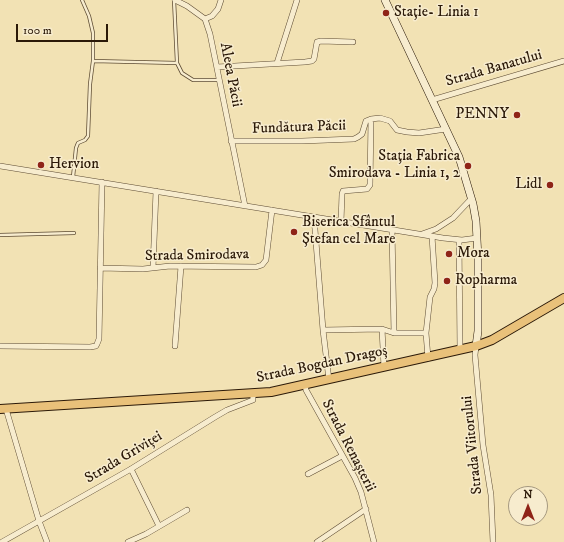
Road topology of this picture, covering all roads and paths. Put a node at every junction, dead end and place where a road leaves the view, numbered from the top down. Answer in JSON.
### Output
{"nodes":[{"id":1,"x":82,"y":0,"type":"edge"},
{"id":2,"x":174,"y":0,"type":"edge"},
{"id":3,"x":221,"y":0,"type":"edge"},
{"id":4,"x":297,"y":0,"type":"edge"},
{"id":5,"x":385,"y":0,"type":"edge"},
{"id":6,"x":205,"y":19,"type":"junction"},
{"id":7,"x":353,"y":42,"type":"dead end"},
{"id":8,"x":93,"y":61,"type":"junction"},
{"id":9,"x":564,"y":61,"type":"edge"},
{"id":10,"x":177,"y":63,"type":"junction"},
{"id":11,"x":277,"y":63,"type":"junction"},
{"id":12,"x":217,"y":67,"type":"junction"},
{"id":13,"x":219,"y":80,"type":"junction"},
{"id":14,"x":432,"y":100,"type":"junction"},
{"id":15,"x":371,"y":119,"type":"junction"},
{"id":16,"x":446,"y":129,"type":"junction"},
{"id":17,"x":231,"y":142,"type":"junction"},
{"id":18,"x":0,"y":166,"type":"edge"},
{"id":19,"x":73,"y":177,"type":"junction"},
{"id":20,"x":102,"y":182,"type":"junction"},
{"id":21,"x":156,"y":191,"type":"junction"},
{"id":22,"x":471,"y":199,"type":"junction"},
{"id":23,"x":245,"y":206,"type":"junction"},
{"id":24,"x":272,"y":210,"type":"junction"},
{"id":25,"x":314,"y":217,"type":"junction"},
{"id":26,"x":341,"y":222,"type":"junction"},
{"id":27,"x":392,"y":230,"type":"junction"},
{"id":28,"x":74,"y":233,"type":"dead end"},
{"id":29,"x":421,"y":234,"type":"junction"},
{"id":30,"x":0,"y":235,"type":"edge"},
{"id":31,"x":432,"y":236,"type":"junction"},
{"id":32,"x":477,"y":238,"type":"junction"},
{"id":33,"x":459,"y":240,"type":"junction"},
{"id":34,"x":181,"y":266,"type":"junction"},
{"id":35,"x":100,"y":268,"type":"junction"},
{"id":36,"x":153,"y":268,"type":"junction"},
{"id":37,"x":564,"y":298,"type":"edge"},
{"id":38,"x":382,"y":329,"type":"junction"},
{"id":39,"x":323,"y":330,"type":"junction"},
{"id":40,"x":394,"y":333,"type":"junction"},
{"id":41,"x":426,"y":333,"type":"junction"},
{"id":42,"x":0,"y":346,"type":"edge"},
{"id":43,"x":175,"y":346,"type":"dead end"},
{"id":44,"x":476,"y":346,"type":"junction"},
{"id":45,"x":460,"y":350,"type":"junction"},
{"id":46,"x":428,"y":358,"type":"junction"},
{"id":47,"x":384,"y":367,"type":"junction"},
{"id":48,"x":329,"y":380,"type":"junction"},
{"id":49,"x":305,"y":385,"type":"junction"},
{"id":50,"x":253,"y":394,"type":"junction"},
{"id":51,"x":3,"y":409,"type":"edge"},
{"id":52,"x":342,"y":456,"type":"junction"},
{"id":53,"x":131,"y":469,"type":"junction"},
{"id":54,"x":308,"y":474,"type":"dead end"},
{"id":55,"x":366,"y":509,"type":"junction"},
{"id":56,"x":187,"y":510,"type":"dead end"},
{"id":57,"x":38,"y":521,"type":"junction"},
{"id":58,"x":159,"y":526,"type":"junction"},
{"id":59,"x":3,"y":540,"type":"edge"},
{"id":60,"x":47,"y":542,"type":"edge"},
{"id":61,"x":128,"y":542,"type":"edge"},
{"id":62,"x":317,"y":542,"type":"edge"},
{"id":63,"x":374,"y":542,"type":"edge"},
{"id":64,"x":493,"y":542,"type":"edge"}],
"edges":[{"from":1,"to":8,"type":"lane"},
{"from":2,"to":6,"type":"street"},
{"from":2,"to":10,"type":"lane"},
{"from":3,"to":6,"type":"street"},
{"from":4,"to":11,"type":"street"},
{"from":5,"to":14,"type":"main road"},
{"from":6,"to":12,"type":"street","name":"Aleea Păcii"},
{"from":7,"to":11,"type":"street"},
{"from":8,"to":10,"type":"lane"},
{"from":8,"to":19,"type":"lane"},
{"from":9,"to":14,"type":"street","name":"Strada Banatului"},
{"from":10,"to":13,"type":"lane"},
{"from":11,"to":12,"type":"street"},
{"from":12,"to":13,"type":"street","name":"Aleea Păcii"},
{"from":13,"to":17,"type":"street","name":"Aleea Păcii"},
{"from":14,"to":16,"type":"main road"},
{"from":15,"to":16,"type":"street"},
{"from":15,"to":17,"type":"street","name":"Fundătura Păcii"},
{"from":15,"to":26,"type":"street"},
{"from":16,"to":22,"type":"main road"},
{"from":17,"to":23,"type":"street","name":"Aleea Păcii"},
{"from":18,"to":19,"type":"street"},
{"from":19,"to":20,"type":"street"},
{"from":20,"to":21,"type":"street"},
{"from":20,"to":35,"type":"street"},
{"from":21,"to":23,"type":"street"},
{"from":21,"to":36,"type":"street"},
{"from":22,"to":29,"type":"street"},
{"from":22,"to":32,"type":"main road"},
{"from":23,"to":24,"type":"street"},
{"from":24,"to":25,"type":"street"},
{"from":24,"to":34,"type":"street","name":"Strada Smirodava"},
{"from":25,"to":26,"type":"street"},
{"from":25,"to":39,"type":"street"},
{"from":26,"to":27,"type":"street"},
{"from":27,"to":29,"type":"street"},
{"from":27,"to":40,"type":"street"},
{"from":28,"to":30,"type":"lane"},
{"from":29,"to":31,"type":"street"},
{"from":31,"to":33,"type":"street"},
{"from":31,"to":41,"type":"street"},
{"from":32,"to":33,"type":"street"},
{"from":32,"to":44,"type":"main road"},
{"from":33,"to":45,"type":"street"},
{"from":34,"to":36,"type":"street","name":"Strada Smirodava"},
{"from":34,"to":43,"type":"street"},
{"from":35,"to":36,"type":"street","name":"Strada Smirodava"},
{"from":35,"to":42,"type":"street"},
{"from":37,"to":44,"type":"main road","name":"Strada Bogdan Dragoș"},
{"from":38,"to":39,"type":"street"},
{"from":38,"to":40,"type":"street"},
{"from":38,"to":47,"type":"street"},
{"from":39,"to":48,"type":"street"},
{"from":40,"to":41,"type":"street"},
{"from":41,"to":46,"type":"street"},
{"from":44,"to":45,"type":"main road","name":"Strada Bogdan Dragoș"},
{"from":44,"to":64,"type":"street","name":"Strada Viitorului"},
{"from":45,"to":46,"type":"main road","name":"Strada Bogdan Dragoș"},
{"from":46,"to":47,"type":"main road","name":"Strada Bogdan Dragoș"},
{"from":47,"to":48,"type":"main road","name":"Strada Bogdan Dragoș"},
{"from":48,"to":49,"type":"main road","name":"Strada Bogdan Dragoș"},
{"from":49,"to":50,"type":"main road","name":"Strada Bogdan Dragoș"},
{"from":49,"to":52,"type":"street","name":"Strada Renașterii"},
{"from":50,"to":51,"type":"main road","name":"Strada Bogdan Dragoș"},
{"from":50,"to":53,"type":"street","name":"Strada Griviței"},
{"from":51,"to":57,"type":"street"},
{"from":52,"to":54,"type":"street"},
{"from":52,"to":55,"type":"street","name":"Strada Renașterii"},
{"from":53,"to":57,"type":"street","name":"Strada Griviței"},
{"from":53,"to":58,"type":"street"},
{"from":55,"to":62,"type":"street"},
{"from":55,"to":63,"type":"street","name":"Strada Renașterii"},
{"from":56,"to":58,"type":"street"},
{"from":57,"to":59,"type":"street","name":"Strada Griviței"},
{"from":57,"to":60,"type":"street"},
{"from":58,"to":61,"type":"street"}]}
